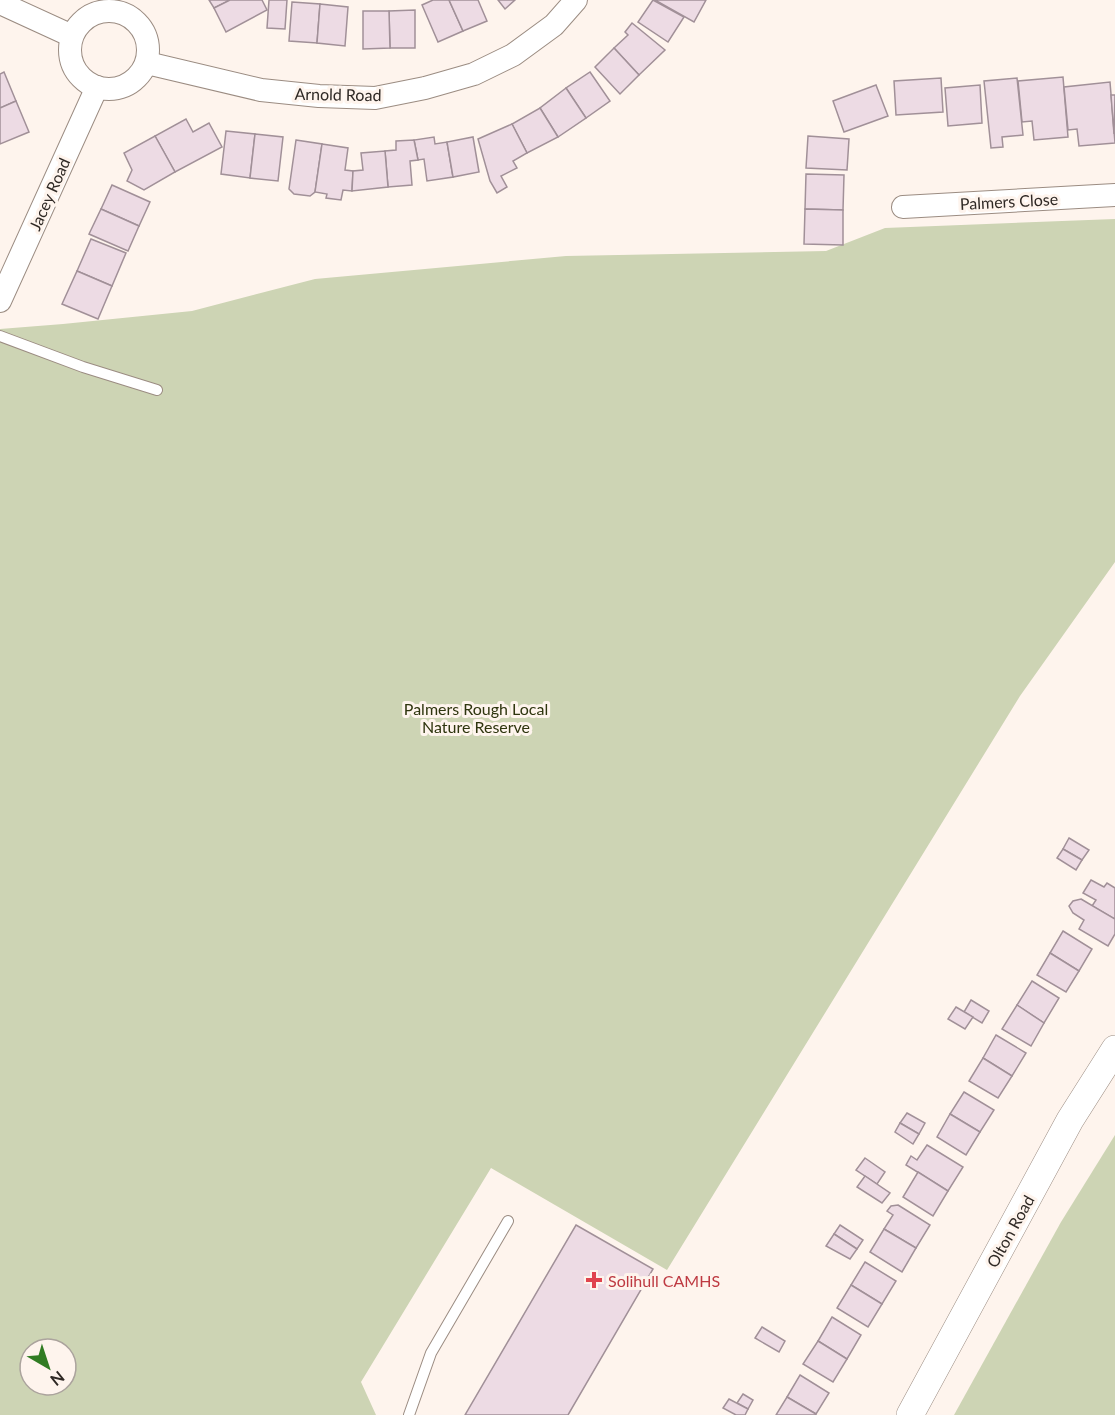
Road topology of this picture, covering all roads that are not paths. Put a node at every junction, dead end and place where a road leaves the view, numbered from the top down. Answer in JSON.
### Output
{"nodes":[{"id":1,"x":576,"y":0,"type":"edge"},
{"id":2,"x":0,"y":3,"type":"edge"},
{"id":3,"x":124,"y":6,"type":"edge"},
{"id":4,"x":72,"y":36,"type":"junction"},
{"id":5,"x":147,"y":63,"type":"junction"},
{"id":6,"x":97,"y":87,"type":"junction"},
{"id":7,"x":1115,"y":195,"type":"edge"},
{"id":8,"x":903,"y":207,"type":"dead end"},
{"id":9,"x":0,"y":301,"type":"edge"},
{"id":10,"x":0,"y":336,"type":"edge"},
{"id":11,"x":157,"y":390,"type":"dead end"},
{"id":12,"x":1115,"y":1049,"type":"edge"},
{"id":13,"x":508,"y":1221,"type":"dead end"},
{"id":14,"x":410,"y":1415,"type":"edge"},
{"id":15,"x":910,"y":1415,"type":"edge"}],
"edges":[{"from":1,"to":5,"type":"street","name":"Arnold Road"},
{"from":2,"to":4,"type":"street"},
{"from":3,"to":4,"type":"street"},
{"from":3,"to":5,"type":"street"},
{"from":4,"to":6,"type":"street"},
{"from":5,"to":6,"type":"street"},
{"from":6,"to":9,"type":"street","name":"Jacey Road"},
{"from":7,"to":8,"type":"street","name":"Palmers Close"},
{"from":10,"to":11,"type":"lane"},
{"from":12,"to":15,"type":"street","name":"Olton Road"},
{"from":13,"to":14,"type":"lane"}]}
